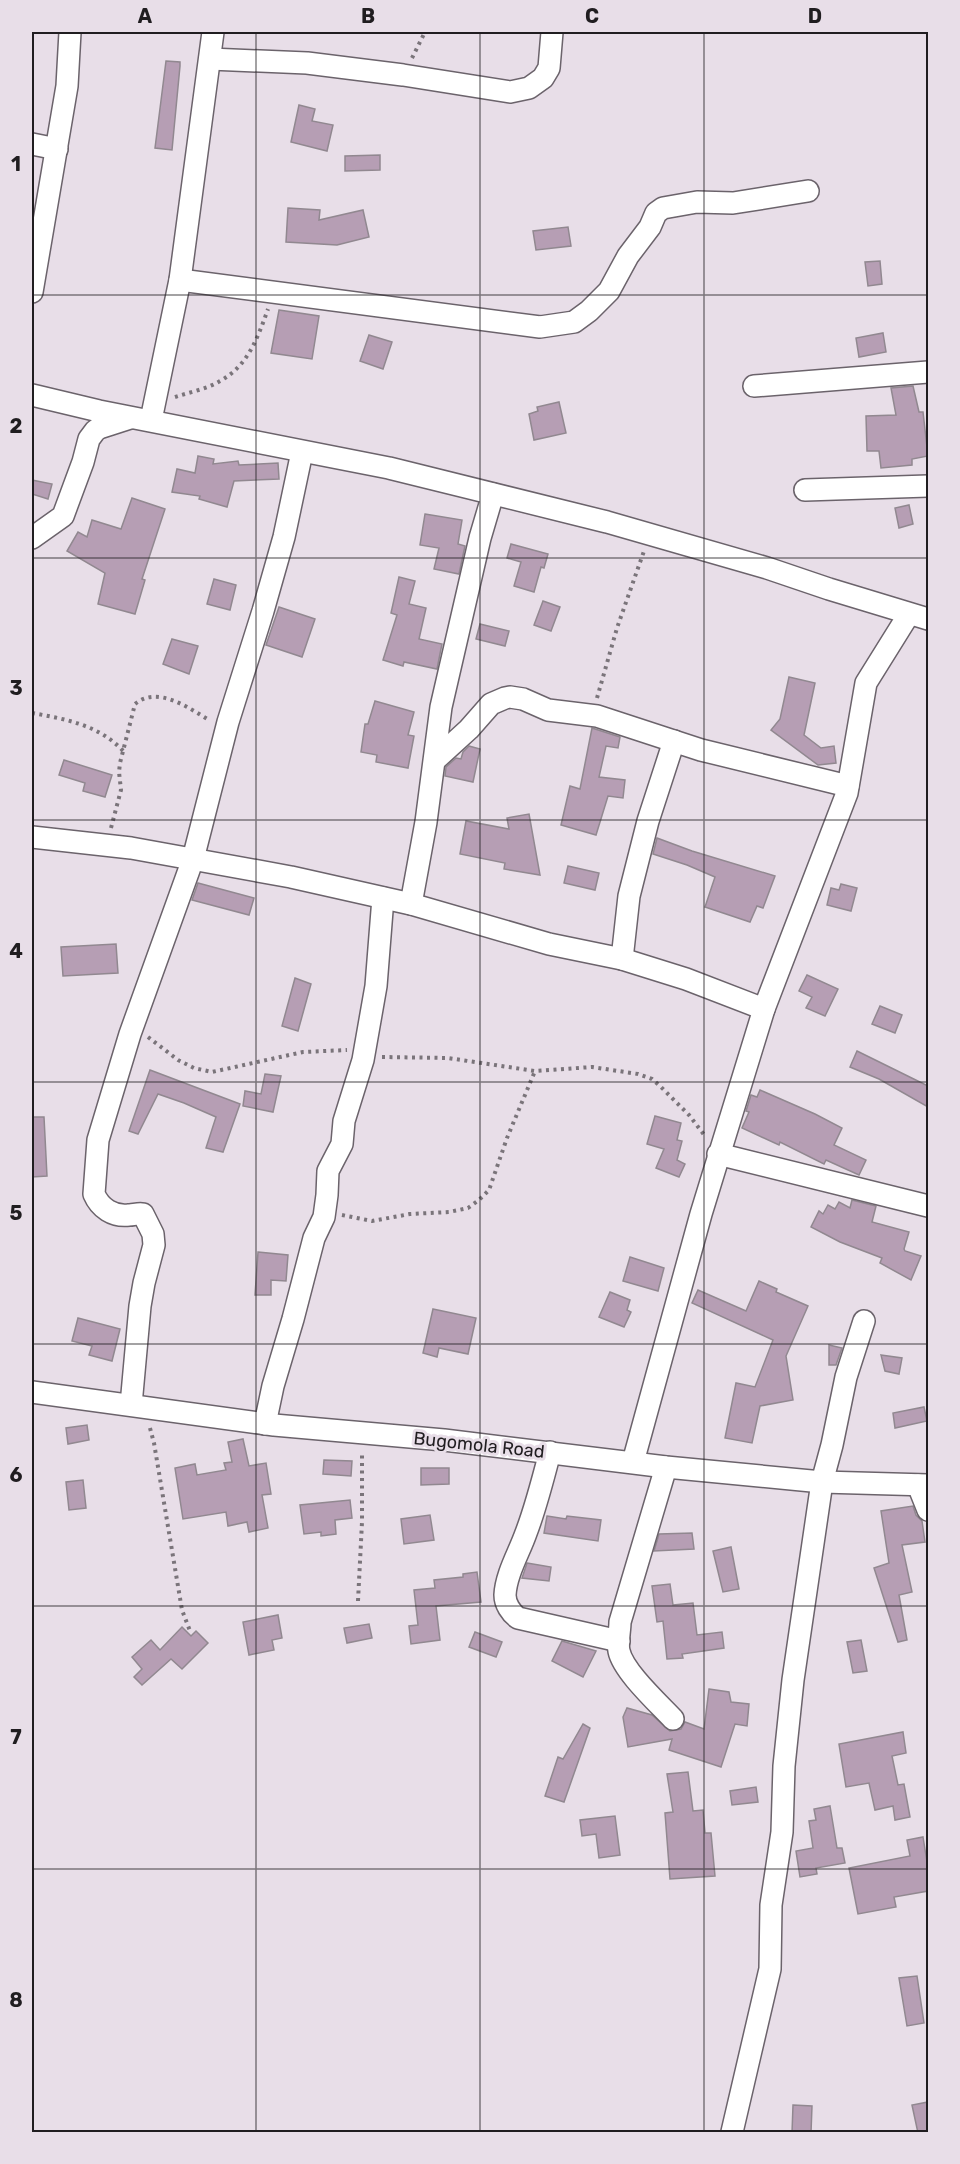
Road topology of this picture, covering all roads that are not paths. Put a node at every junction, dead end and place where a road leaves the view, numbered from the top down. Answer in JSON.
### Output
{"nodes":[{"id":1,"x":70,"y":32,"type":"edge"},
{"id":2,"x":213,"y":32,"type":"edge"},
{"id":3,"x":552,"y":32,"type":"edge"},
{"id":4,"x":210,"y":59,"type":"junction"},
{"id":5,"x":32,"y":144,"type":"edge"},
{"id":6,"x":57,"y":149,"type":"junction"},
{"id":7,"x":808,"y":191,"type":"dead end"},
{"id":8,"x":180,"y":280,"type":"junction"},
{"id":9,"x":32,"y":292,"type":"edge"},
{"id":10,"x":928,"y":372,"type":"edge"},
{"id":11,"x":754,"y":386,"type":"dead end"},
{"id":12,"x":32,"y":395,"type":"edge"},
{"id":13,"x":146,"y":414,"type":"junction"},
{"id":14,"x":302,"y":452,"type":"junction"},
{"id":15,"x":928,"y":486,"type":"edge"},
{"id":16,"x":805,"y":490,"type":"dead end"},
{"id":17,"x":493,"y":494,"type":"junction"},
{"id":18,"x":32,"y":538,"type":"edge"},
{"id":19,"x":919,"y":617,"type":"edge"},
{"id":20,"x":674,"y":741,"type":"junction"},
{"id":21,"x":435,"y":760,"type":"junction"},
{"id":22,"x":848,"y":786,"type":"junction"},
{"id":23,"x":32,"y":837,"type":"edge"},
{"id":24,"x":193,"y":859,"type":"junction"},
{"id":25,"x":383,"y":898,"type":"junction"},
{"id":26,"x":411,"y":904,"type":"junction"},
{"id":27,"x":622,"y":959,"type":"junction"},
{"id":28,"x":764,"y":1009,"type":"junction"},
{"id":29,"x":718,"y":1154,"type":"junction"},
{"id":30,"x":928,"y":1206,"type":"edge"},
{"id":31,"x":864,"y":1321,"type":"dead end"},
{"id":32,"x":32,"y":1392,"type":"edge"},
{"id":33,"x":138,"y":1406,"type":"junction"},
{"id":34,"x":265,"y":1424,"type":"junction"},
{"id":35,"x":550,"y":1452,"type":"junction"},
{"id":36,"x":633,"y":1462,"type":"junction"},
{"id":37,"x":666,"y":1467,"type":"junction"},
{"id":38,"x":822,"y":1482,"type":"junction"},
{"id":39,"x":923,"y":1485,"type":"edge"},
{"id":40,"x":928,"y":1510,"type":"edge"},
{"id":41,"x":619,"y":1641,"type":"junction"},
{"id":42,"x":673,"y":1719,"type":"dead end"},
{"id":43,"x":732,"y":2133,"type":"edge"}],
"edges":[{"from":1,"to":6,"type":"street"},
{"from":2,"to":4,"type":"street"},
{"from":3,"to":4,"type":"street"},
{"from":4,"to":8,"type":"street"},
{"from":5,"to":6,"type":"street"},
{"from":6,"to":9,"type":"street"},
{"from":7,"to":8,"type":"street"},
{"from":8,"to":13,"type":"street"},
{"from":10,"to":11,"type":"street"},
{"from":12,"to":13,"type":"street"},
{"from":13,"to":14,"type":"street"},
{"from":13,"to":18,"type":"street"},
{"from":14,"to":17,"type":"street"},
{"from":14,"to":24,"type":"street"},
{"from":15,"to":16,"type":"street"},
{"from":17,"to":19,"type":"street"},
{"from":17,"to":21,"type":"street"},
{"from":19,"to":22,"type":"street"},
{"from":20,"to":21,"type":"street"},
{"from":20,"to":22,"type":"street"},
{"from":20,"to":27,"type":"street"},
{"from":21,"to":26,"type":"street"},
{"from":22,"to":28,"type":"street"},
{"from":23,"to":24,"type":"street"},
{"from":24,"to":25,"type":"street"},
{"from":24,"to":33,"type":"street"},
{"from":25,"to":26,"type":"street"},
{"from":25,"to":34,"type":"street"},
{"from":26,"to":27,"type":"street"},
{"from":27,"to":28,"type":"street"},
{"from":28,"to":29,"type":"street"},
{"from":29,"to":30,"type":"street"},
{"from":29,"to":36,"type":"street"},
{"from":31,"to":38,"type":"street"},
{"from":32,"to":33,"type":"street","name":"Bugomola Road"},
{"from":33,"to":34,"type":"street","name":"Bugomola Road"},
{"from":34,"to":35,"type":"street","name":"Bugomola Road"},
{"from":35,"to":36,"type":"street","name":"Bugomola Road"},
{"from":35,"to":41,"type":"street"},
{"from":36,"to":37,"type":"street","name":"Bugomola Road"},
{"from":37,"to":38,"type":"street","name":"Bugomola Road"},
{"from":37,"to":41,"type":"street"},
{"from":38,"to":39,"type":"street","name":"Bugomola Road"},
{"from":38,"to":43,"type":"street"},
{"from":39,"to":40,"type":"street"},
{"from":41,"to":42,"type":"street"}]}
